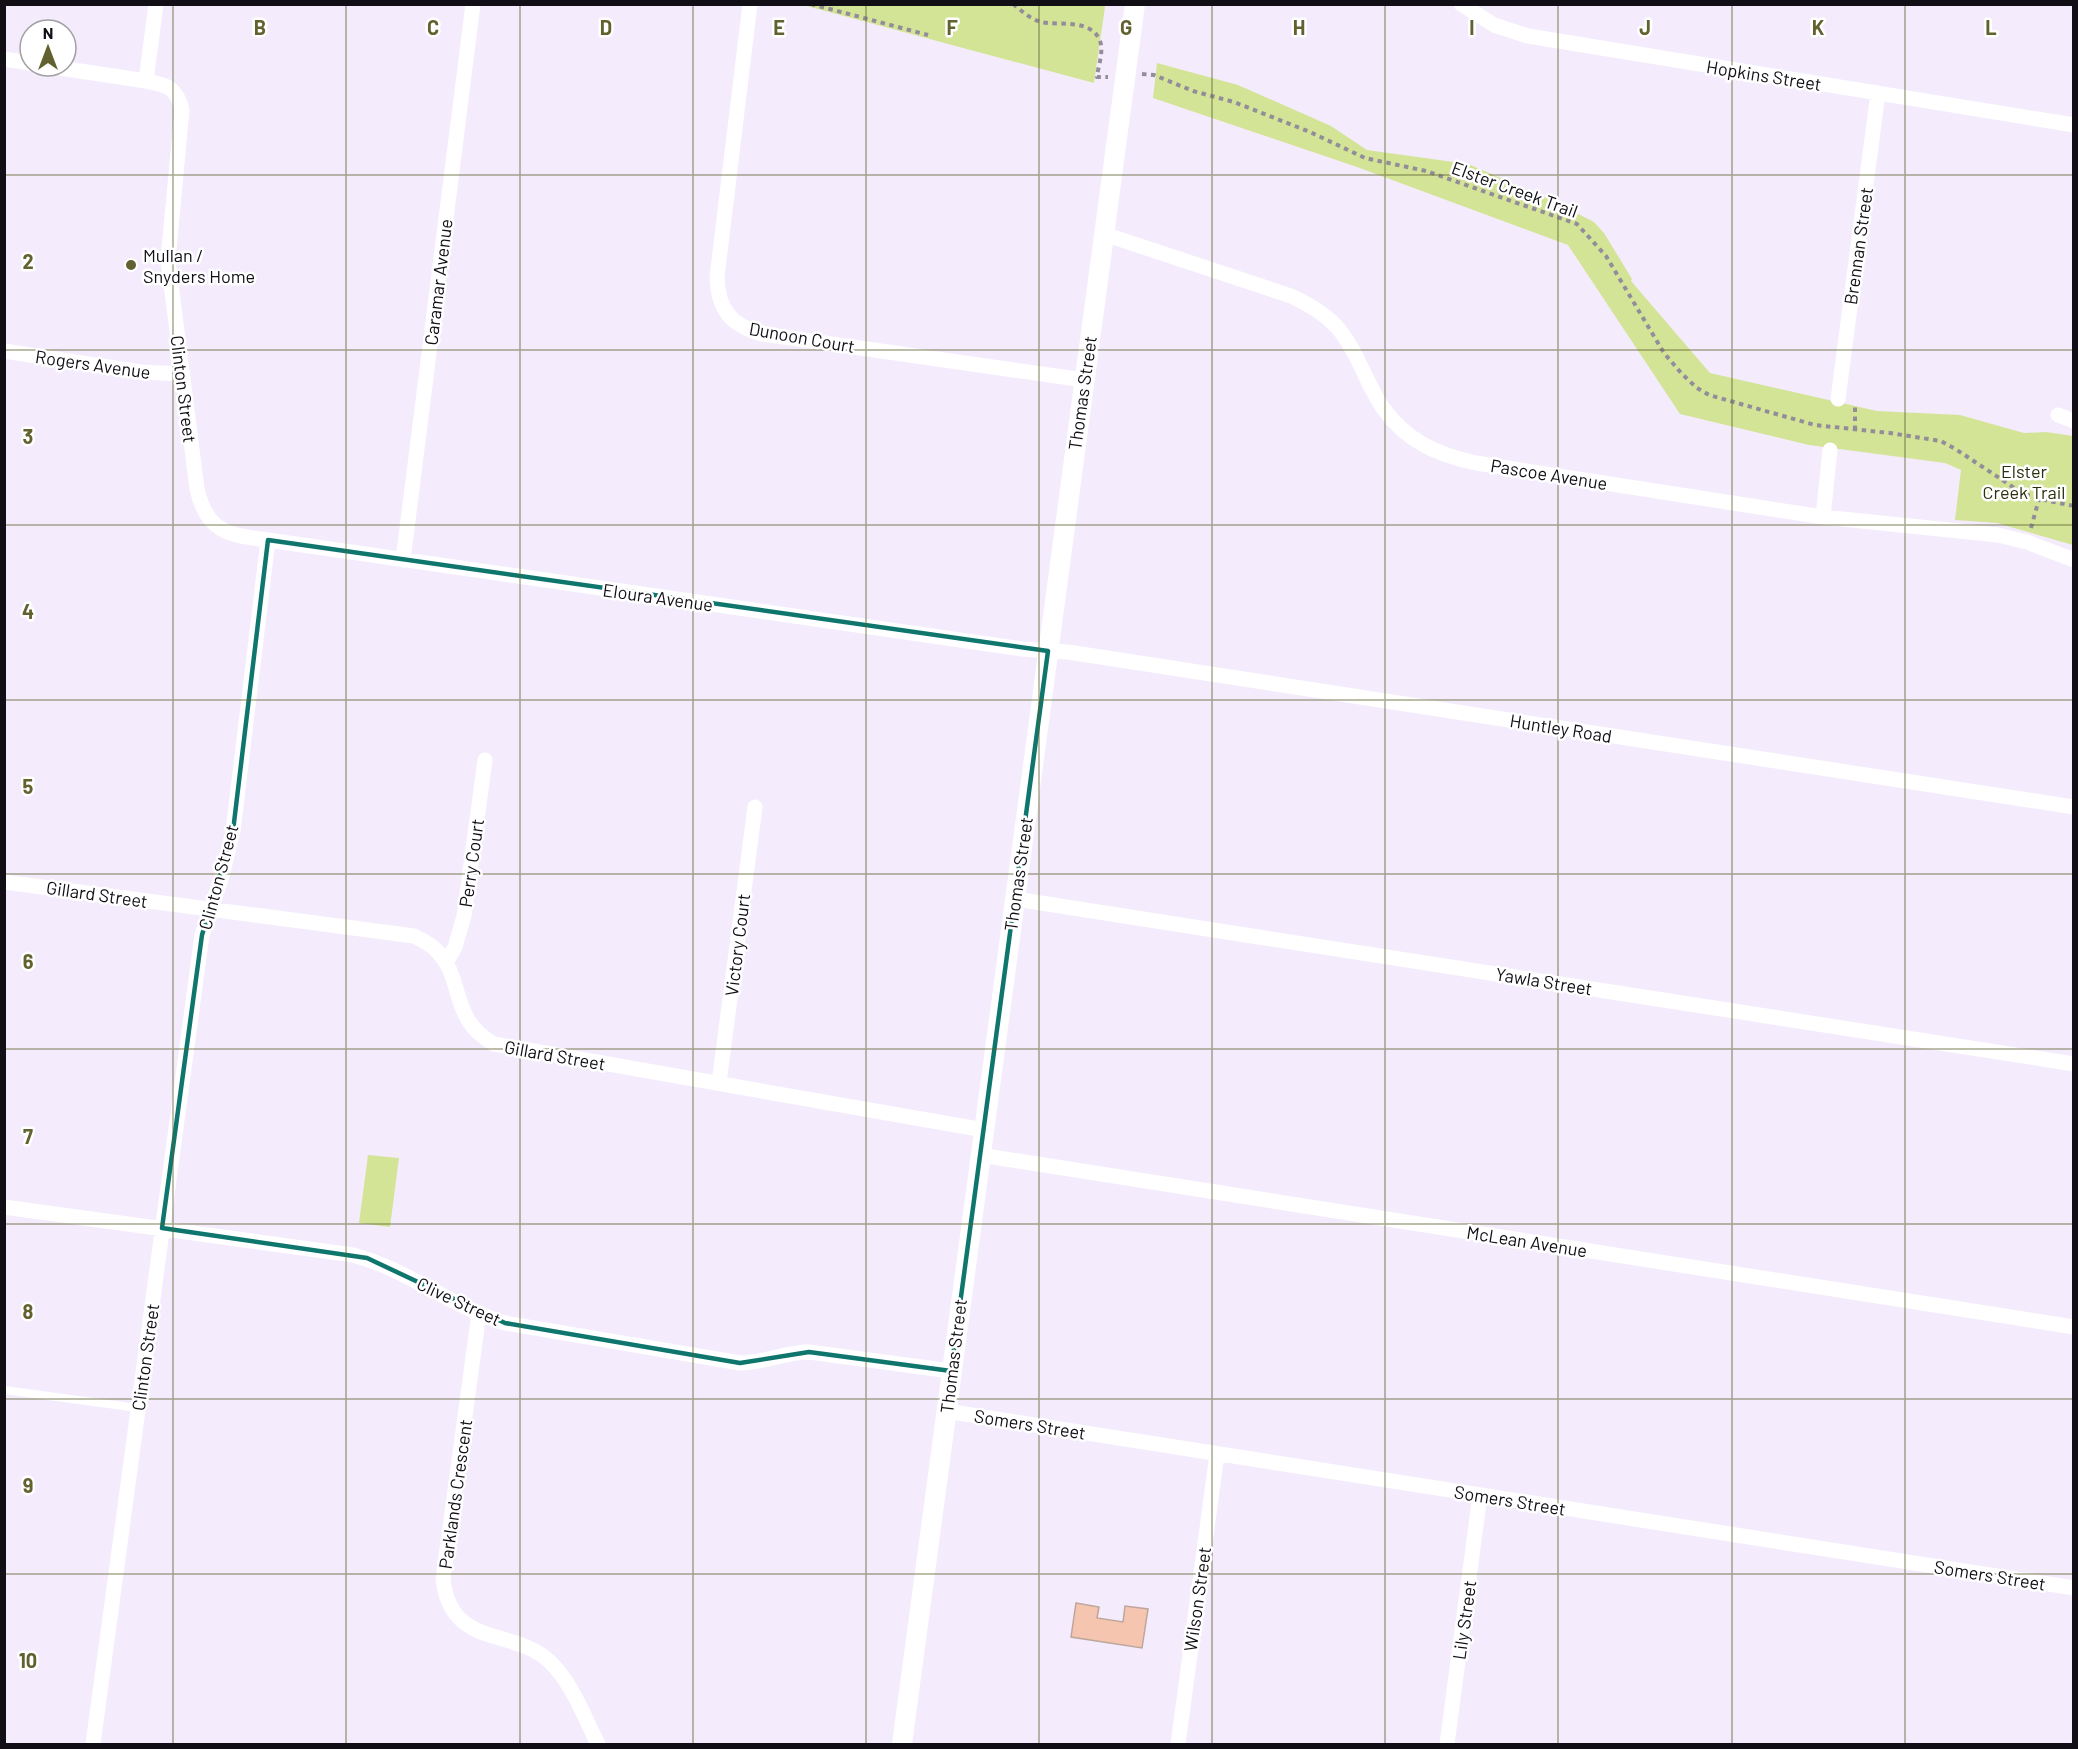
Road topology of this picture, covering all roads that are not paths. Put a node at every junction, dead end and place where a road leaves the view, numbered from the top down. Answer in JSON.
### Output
{"nodes":[{"id":1,"x":156,"y":4,"type":"edge"},
{"id":2,"x":473,"y":4,"type":"edge"},
{"id":3,"x":750,"y":4,"type":"edge"},
{"id":4,"x":1135,"y":4,"type":"edge"},
{"id":5,"x":1461,"y":4,"type":"edge"},
{"id":6,"x":78,"y":71,"type":"edge"},
{"id":7,"x":146,"y":81,"type":"junction"},
{"id":8,"x":1878,"y":93,"type":"junction"},
{"id":9,"x":2073,"y":125,"type":"edge"},
{"id":10,"x":1104,"y":234,"type":"junction"},
{"id":11,"x":4,"y":351,"type":"edge"},
{"id":12,"x":182,"y":374,"type":"junction"},
{"id":13,"x":1084,"y":380,"type":"junction"},
{"id":14,"x":1838,"y":399,"type":"dead end"},
{"id":15,"x":2058,"y":415,"type":"dead end"},
{"id":16,"x":2073,"y":421,"type":"edge"},
{"id":17,"x":1830,"y":450,"type":"dead end"},
{"id":18,"x":1823,"y":517,"type":"junction"},
{"id":19,"x":268,"y":540,"type":"junction"},
{"id":20,"x":403,"y":560,"type":"junction"},
{"id":21,"x":2073,"y":560,"type":"edge"},
{"id":22,"x":1048,"y":651,"type":"junction"},
{"id":23,"x":485,"y":760,"type":"dead end"},
{"id":24,"x":755,"y":807,"type":"dead end"},
{"id":25,"x":2073,"y":807,"type":"edge"},
{"id":26,"x":4,"y":882,"type":"edge"},
{"id":27,"x":1015,"y":899,"type":"junction"},
{"id":28,"x":211,"y":910,"type":"junction"},
{"id":29,"x":446,"y":963,"type":"junction"},
{"id":30,"x":2073,"y":1064,"type":"edge"},
{"id":31,"x":719,"y":1083,"type":"junction"},
{"id":32,"x":984,"y":1130,"type":"junction"},
{"id":33,"x":980,"y":1155,"type":"junction"},
{"id":34,"x":4,"y":1207,"type":"edge"},
{"id":35,"x":162,"y":1228,"type":"junction"},
{"id":36,"x":479,"y":1313,"type":"junction"},
{"id":37,"x":2073,"y":1327,"type":"edge"},
{"id":38,"x":951,"y":1371,"type":"junction"},
{"id":39,"x":4,"y":1390,"type":"edge"},
{"id":40,"x":138,"y":1408,"type":"junction"},
{"id":41,"x":946,"y":1411,"type":"junction"},
{"id":42,"x":1217,"y":1454,"type":"junction"},
{"id":43,"x":1480,"y":1495,"type":"junction"},
{"id":44,"x":2073,"y":1588,"type":"edge"},
{"id":45,"x":93,"y":1744,"type":"edge"},
{"id":46,"x":598,"y":1744,"type":"edge"},
{"id":47,"x":902,"y":1744,"type":"edge"},
{"id":48,"x":1178,"y":1744,"type":"edge"},
{"id":49,"x":1447,"y":1744,"type":"edge"}],
"edges":[{"from":1,"to":7,"type":"street"},
{"from":2,"to":20,"type":"street","name":"Caramar Avenue"},
{"from":3,"to":13,"type":"street","name":"Dunoon Court"},
{"from":4,"to":10,"type":"street","name":"Thomas Street"},
{"from":5,"to":8,"type":"street","name":"Hopkins Street"},
{"from":6,"to":7,"type":"street","name":"Clinton Street"},
{"from":7,"to":12,"type":"street","name":"Clinton Street"},
{"from":8,"to":9,"type":"street","name":"Hopkins Street"},
{"from":8,"to":14,"type":"street","name":"Brennan Street"},
{"from":10,"to":13,"type":"street","name":"Thomas Street"},
{"from":10,"to":18,"type":"street","name":"Pascoe Avenue"},
{"from":11,"to":12,"type":"street","name":"Rogers Avenue"},
{"from":12,"to":19,"type":"street","name":"Clinton Street"},
{"from":13,"to":22,"type":"street","name":"Thomas Street"},
{"from":15,"to":16,"type":"street"},
{"from":17,"to":18,"type":"street"},
{"from":18,"to":21,"type":"street","name":"Pascoe Avenue"},
{"from":19,"to":20,"type":"street","name":"Eloura Avenue"},
{"from":19,"to":28,"type":"street","name":"Clinton Street"},
{"from":20,"to":22,"type":"street","name":"Eloura Avenue"},
{"from":22,"to":25,"type":"street","name":"Huntley Road"},
{"from":22,"to":27,"type":"street","name":"Thomas Street"},
{"from":23,"to":29,"type":"street","name":"Perry Court"},
{"from":24,"to":31,"type":"street","name":"Victory Court"},
{"from":26,"to":28,"type":"street","name":"Gillard Street"},
{"from":27,"to":30,"type":"street","name":"Yawla Street"},
{"from":27,"to":32,"type":"street","name":"Thomas Street"},
{"from":28,"to":29,"type":"street","name":"Gillard Street"},
{"from":28,"to":35,"type":"street","name":"Clinton Street"},
{"from":29,"to":31,"type":"street","name":"Gillard Street"},
{"from":31,"to":32,"type":"street","name":"Gillard Street"},
{"from":32,"to":33,"type":"street","name":"Thomas Street"},
{"from":33,"to":37,"type":"street","name":"McLean Avenue"},
{"from":33,"to":38,"type":"street","name":"Thomas Street"},
{"from":34,"to":35,"type":"street","name":"Clive Street"},
{"from":35,"to":36,"type":"street","name":"Clive Street"},
{"from":35,"to":40,"type":"street","name":"Clinton Street"},
{"from":36,"to":38,"type":"street","name":"Clive Street"},
{"from":36,"to":46,"type":"street","name":"Parklands Crescent"},
{"from":38,"to":41,"type":"street","name":"Thomas Street"},
{"from":39,"to":40,"type":"lane"},
{"from":40,"to":45,"type":"street","name":"Clinton Street"},
{"from":41,"to":42,"type":"street","name":"Somers Street"},
{"from":41,"to":47,"type":"street","name":"Thomas Street"},
{"from":42,"to":43,"type":"street","name":"Somers Street"},
{"from":42,"to":48,"type":"street","name":"Wilson Street"},
{"from":43,"to":44,"type":"street","name":"Somers Street"},
{"from":43,"to":49,"type":"street","name":"Lily Street"}]}
